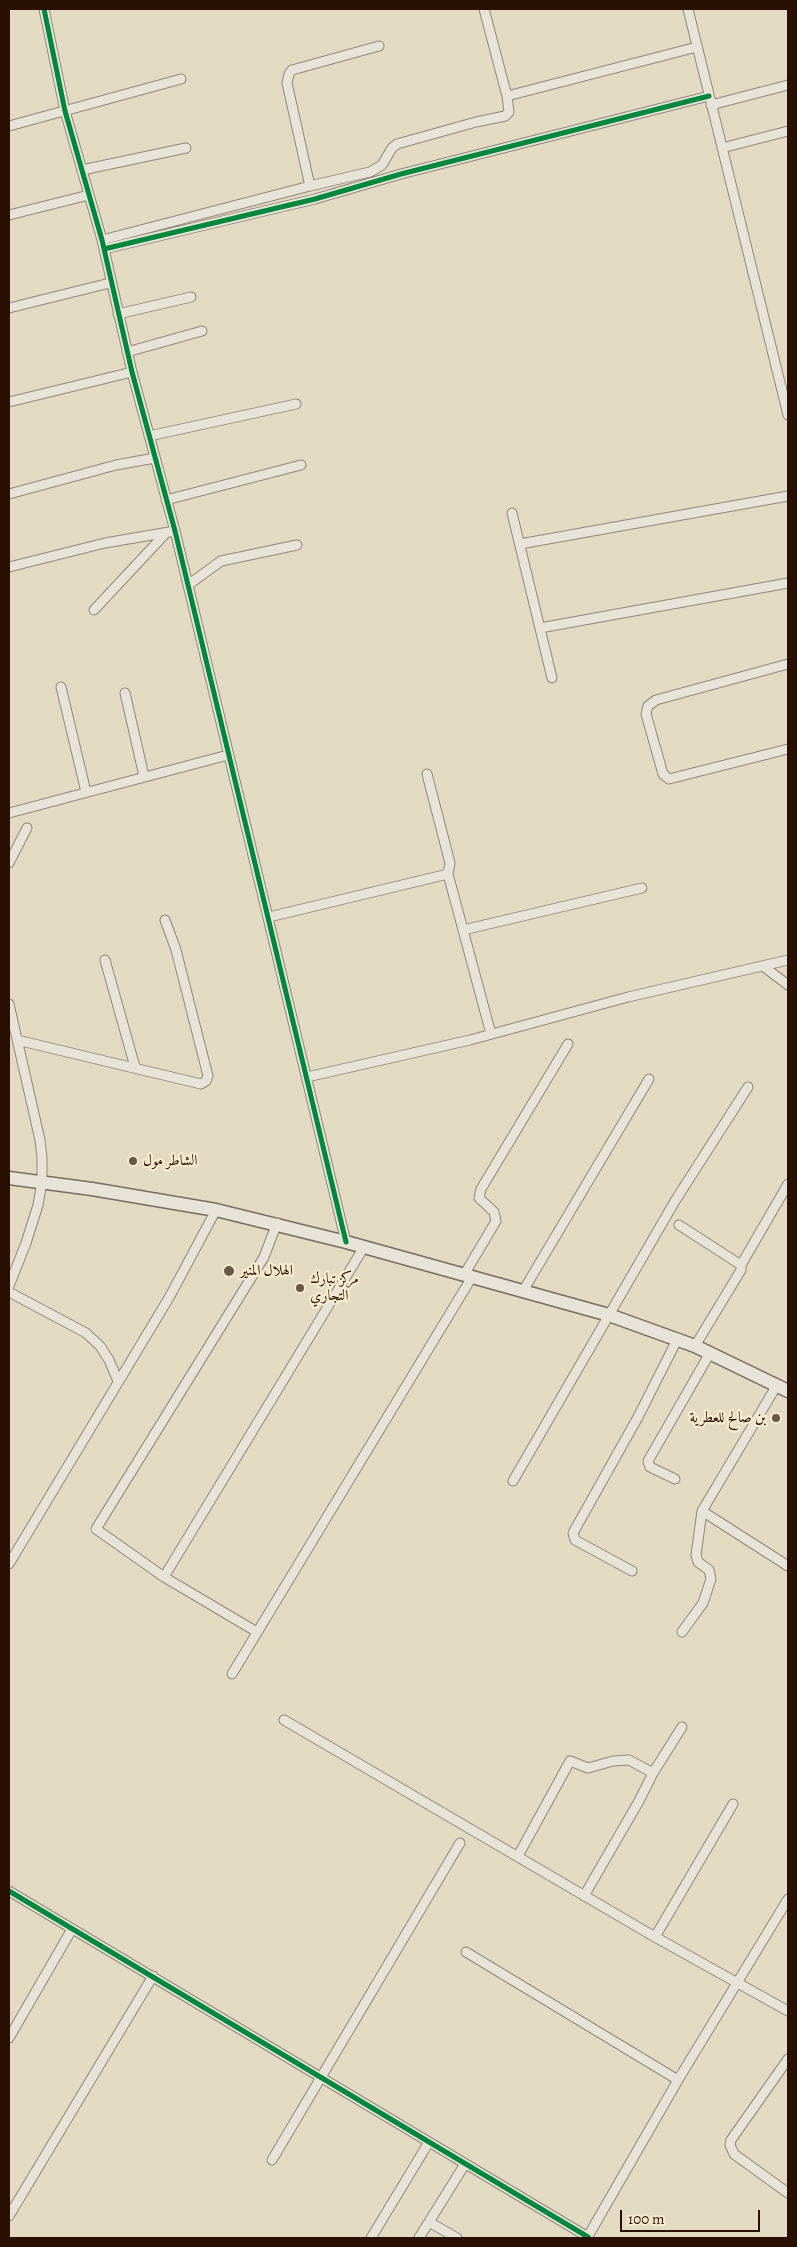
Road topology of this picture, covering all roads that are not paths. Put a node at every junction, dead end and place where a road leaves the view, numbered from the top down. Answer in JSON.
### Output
{"nodes":[{"id":1,"x":44,"y":9,"type":"edge"},
{"id":2,"x":484,"y":9,"type":"edge"},
{"id":3,"x":688,"y":9,"type":"edge"},
{"id":4,"x":379,"y":46,"type":"dead end"},
{"id":5,"x":697,"y":48,"type":"junction"},
{"id":6,"x":181,"y":79,"type":"dead end"},
{"id":7,"x":788,"y":85,"type":"edge"},
{"id":8,"x":507,"y":96,"type":"junction"},
{"id":9,"x":710,"y":101,"type":"junction"},
{"id":10,"x":65,"y":111,"type":"junction"},
{"id":11,"x":9,"y":126,"type":"edge"},
{"id":12,"x":788,"y":131,"type":"edge"},
{"id":13,"x":186,"y":148,"type":"dead end"},
{"id":14,"x":722,"y":148,"type":"junction"},
{"id":15,"x":82,"y":170,"type":"junction"},
{"id":16,"x":310,"y":186,"type":"junction"},
{"id":17,"x":89,"y":195,"type":"junction"},
{"id":18,"x":9,"y":215,"type":"edge"},
{"id":19,"x":103,"y":244,"type":"junction"},
{"id":20,"x":110,"y":283,"type":"junction"},
{"id":21,"x":191,"y":298,"type":"dead end"},
{"id":22,"x":9,"y":308,"type":"edge"},
{"id":23,"x":118,"y":314,"type":"junction"},
{"id":24,"x":202,"y":331,"type":"dead end"},
{"id":25,"x":127,"y":352,"type":"junction"},
{"id":26,"x":132,"y":372,"type":"junction"},
{"id":27,"x":784,"y":381,"type":"edge"},
{"id":28,"x":9,"y":402,"type":"edge"},
{"id":29,"x":296,"y":404,"type":"dead end"},
{"id":30,"x":788,"y":415,"type":"edge"},
{"id":31,"x":149,"y":436,"type":"junction"},
{"id":32,"x":155,"y":458,"type":"junction"},
{"id":33,"x":301,"y":465,"type":"dead end"},
{"id":34,"x":9,"y":494,"type":"edge"},
{"id":35,"x":788,"y":496,"type":"edge"},
{"id":36,"x":166,"y":500,"type":"junction"},
{"id":37,"x":512,"y":513,"type":"dead end"},
{"id":38,"x":171,"y":531,"type":"junction"},
{"id":39,"x":520,"y":544,"type":"junction"},
{"id":40,"x":297,"y":545,"type":"dead end"},
{"id":41,"x":9,"y":567,"type":"edge"},
{"id":42,"x":788,"y":583,"type":"edge"},
{"id":43,"x":188,"y":585,"type":"junction"},
{"id":44,"x":94,"y":610,"type":"dead end"},
{"id":45,"x":540,"y":628,"type":"junction"},
{"id":46,"x":788,"y":664,"type":"edge"},
{"id":47,"x":552,"y":678,"type":"dead end"},
{"id":48,"x":62,"y":687,"type":"dead end"},
{"id":49,"x":124,"y":693,"type":"dead end"},
{"id":50,"x":788,"y":750,"type":"edge"},
{"id":51,"x":228,"y":755,"type":"junction"},
{"id":52,"x":427,"y":774,"type":"dead end"},
{"id":53,"x":144,"y":776,"type":"junction"},
{"id":54,"x":86,"y":792,"type":"junction"},
{"id":55,"x":9,"y":813,"type":"edge"},
{"id":56,"x":27,"y":828,"type":"dead end"},
{"id":57,"x":9,"y":863,"type":"edge"},
{"id":58,"x":448,"y":874,"type":"junction"},
{"id":59,"x":642,"y":888,"type":"dead end"},
{"id":60,"x":269,"y":917,"type":"junction"},
{"id":61,"x":165,"y":920,"type":"dead end"},
{"id":62,"x":463,"y":930,"type":"junction"},
{"id":63,"x":105,"y":960,"type":"dead end"},
{"id":64,"x":788,"y":960,"type":"edge"},
{"id":65,"x":763,"y":966,"type":"junction"},
{"id":66,"x":788,"y":985,"type":"edge"},
{"id":67,"x":9,"y":1004,"type":"edge"},
{"id":68,"x":491,"y":1034,"type":"junction"},
{"id":69,"x":17,"y":1040,"type":"junction"},
{"id":70,"x":568,"y":1044,"type":"dead end"},
{"id":71,"x":135,"y":1067,"type":"junction"},
{"id":72,"x":307,"y":1077,"type":"junction"},
{"id":73,"x":648,"y":1079,"type":"dead end"},
{"id":74,"x":748,"y":1087,"type":"dead end"},
{"id":75,"x":9,"y":1178,"type":"edge"},
{"id":76,"x":42,"y":1182,"type":"junction"},
{"id":77,"x":788,"y":1184,"type":"edge"},
{"id":78,"x":216,"y":1210,"type":"junction"},
{"id":79,"x":277,"y":1223,"type":"junction"},
{"id":80,"x":679,"y":1224,"type":"dead end"},
{"id":81,"x":346,"y":1242,"type":"junction"},
{"id":82,"x":364,"y":1247,"type":"junction"},
{"id":83,"x":741,"y":1265,"type":"junction"},
{"id":84,"x":468,"y":1276,"type":"junction"},
{"id":85,"x":9,"y":1286,"type":"edge"},
{"id":86,"x":523,"y":1291,"type":"junction"},
{"id":87,"x":9,"y":1292,"type":"edge"},
{"id":88,"x":609,"y":1315,"type":"junction"},
{"id":89,"x":678,"y":1338,"type":"junction"},
{"id":90,"x":695,"y":1346,"type":"junction"},
{"id":91,"x":710,"y":1353,"type":"junction"},
{"id":92,"x":118,"y":1381,"type":"junction"},
{"id":93,"x":783,"y":1388,"type":"edge"},
{"id":94,"x":675,"y":1479,"type":"dead end"},
{"id":95,"x":512,"y":1481,"type":"dead end"},
{"id":96,"x":702,"y":1511,"type":"junction"},
{"id":97,"x":9,"y":1564,"type":"edge"},
{"id":98,"x":788,"y":1566,"type":"edge"},
{"id":99,"x":632,"y":1571,"type":"dead end"},
{"id":100,"x":164,"y":1577,"type":"junction"},
{"id":101,"x":257,"y":1632,"type":"junction"},
{"id":102,"x":682,"y":1632,"type":"dead end"},
{"id":103,"x":232,"y":1674,"type":"dead end"},
{"id":104,"x":284,"y":1720,"type":"dead end"},
{"id":105,"x":682,"y":1727,"type":"dead end"},
{"id":106,"x":653,"y":1773,"type":"junction"},
{"id":107,"x":733,"y":1804,"type":"dead end"},
{"id":108,"x":460,"y":1843,"type":"dead end"},
{"id":109,"x":518,"y":1856,"type":"junction"},
{"id":110,"x":9,"y":1892,"type":"edge"},
{"id":111,"x":584,"y":1896,"type":"junction"},
{"id":112,"x":788,"y":1900,"type":"edge"},
{"id":113,"x":72,"y":1929,"type":"junction"},
{"id":114,"x":654,"y":1937,"type":"junction"},
{"id":115,"x":466,"y":1952,"type":"dead end"},
{"id":116,"x":153,"y":1976,"type":"junction"},
{"id":117,"x":738,"y":1983,"type":"junction"},
{"id":118,"x":788,"y":2012,"type":"edge"},
{"id":119,"x":9,"y":2038,"type":"edge"},
{"id":120,"x":788,"y":2059,"type":"edge"},
{"id":121,"x":321,"y":2078,"type":"junction"},
{"id":122,"x":678,"y":2080,"type":"junction"},
{"id":123,"x":429,"y":2142,"type":"junction"},
{"id":124,"x":272,"y":2160,"type":"dead end"},
{"id":125,"x":465,"y":2164,"type":"junction"},
{"id":126,"x":788,"y":2191,"type":"edge"},
{"id":127,"x":9,"y":2216,"type":"edge"},
{"id":128,"x":429,"y":2222,"type":"junction"},
{"id":129,"x":371,"y":2238,"type":"edge"},
{"id":130,"x":419,"y":2238,"type":"edge"},
{"id":131,"x":457,"y":2238,"type":"edge"},
{"id":132,"x":588,"y":2238,"type":"edge"}],
"edges":[{"from":1,"to":10,"type":"street"},
{"from":2,"to":8,"type":"street"},
{"from":3,"to":5,"type":"street"},
{"from":4,"to":16,"type":"street"},
{"from":5,"to":8,"type":"street"},
{"from":5,"to":9,"type":"street"},
{"from":6,"to":10,"type":"street"},
{"from":7,"to":9,"type":"street"},
{"from":8,"to":16,"type":"street"},
{"from":9,"to":14,"type":"street"},
{"from":9,"to":19,"type":"street"},
{"from":10,"to":11,"type":"street"},
{"from":10,"to":15,"type":"street"},
{"from":12,"to":14,"type":"street"},
{"from":13,"to":15,"type":"street"},
{"from":14,"to":27,"type":"street"},
{"from":15,"to":17,"type":"street"},
{"from":16,"to":19,"type":"street"},
{"from":17,"to":18,"type":"street"},
{"from":17,"to":19,"type":"street"},
{"from":19,"to":20,"type":"street"},
{"from":20,"to":22,"type":"street"},
{"from":20,"to":23,"type":"street"},
{"from":21,"to":23,"type":"street"},
{"from":23,"to":25,"type":"street"},
{"from":24,"to":25,"type":"street"},
{"from":25,"to":26,"type":"street"},
{"from":26,"to":28,"type":"street"},
{"from":26,"to":31,"type":"street"},
{"from":27,"to":30,"type":"street"},
{"from":29,"to":31,"type":"street"},
{"from":31,"to":32,"type":"street"},
{"from":32,"to":34,"type":"street"},
{"from":32,"to":36,"type":"street"},
{"from":33,"to":36,"type":"street"},
{"from":35,"to":39,"type":"street"},
{"from":36,"to":38,"type":"street"},
{"from":37,"to":39,"type":"street"},
{"from":38,"to":41,"type":"street"},
{"from":38,"to":43,"type":"street"},
{"from":38,"to":44,"type":"street"},
{"from":39,"to":45,"type":"street"},
{"from":40,"to":43,"type":"street"},
{"from":42,"to":45,"type":"street"},
{"from":43,"to":51,"type":"street"},
{"from":45,"to":47,"type":"street"},
{"from":46,"to":50,"type":"street"},
{"from":48,"to":54,"type":"street"},
{"from":49,"to":53,"type":"street"},
{"from":51,"to":53,"type":"street"},
{"from":51,"to":60,"type":"street"},
{"from":52,"to":58,"type":"street"},
{"from":53,"to":54,"type":"street"},
{"from":54,"to":55,"type":"street"},
{"from":56,"to":57,"type":"street"},
{"from":58,"to":60,"type":"street"},
{"from":58,"to":62,"type":"street"},
{"from":59,"to":62,"type":"street"},
{"from":60,"to":72,"type":"street"},
{"from":61,"to":71,"type":"street"},
{"from":62,"to":68,"type":"street"},
{"from":63,"to":71,"type":"street"},
{"from":64,"to":65,"type":"street"},
{"from":65,"to":66,"type":"street"},
{"from":65,"to":68,"type":"street"},
{"from":67,"to":69,"type":"street"},
{"from":68,"to":72,"type":"street"},
{"from":69,"to":71,"type":"street"},
{"from":69,"to":76,"type":"street"},
{"from":70,"to":84,"type":"street"},
{"from":72,"to":81,"type":"street"},
{"from":73,"to":86,"type":"street"},
{"from":74,"to":88,"type":"street"},
{"from":75,"to":76,"type":"main road"},
{"from":76,"to":78,"type":"main road"},
{"from":76,"to":85,"type":"street"},
{"from":77,"to":83,"type":"street"},
{"from":78,"to":79,"type":"main road"},
{"from":78,"to":92,"type":"street"},
{"from":79,"to":81,"type":"main road"},
{"from":79,"to":100,"type":"street"},
{"from":80,"to":83,"type":"street"},
{"from":81,"to":82,"type":"main road"},
{"from":82,"to":84,"type":"main road"},
{"from":82,"to":100,"type":"street"},
{"from":83,"to":90,"type":"street"},
{"from":84,"to":86,"type":"main road"},
{"from":84,"to":101,"type":"street"},
{"from":86,"to":88,"type":"main road"},
{"from":87,"to":92,"type":"street"},
{"from":88,"to":89,"type":"main road"},
{"from":88,"to":95,"type":"street"},
{"from":89,"to":90,"type":"main road"},
{"from":89,"to":99,"type":"street"},
{"from":90,"to":91,"type":"main road"},
{"from":91,"to":93,"type":"main road"},
{"from":91,"to":94,"type":"street"},
{"from":92,"to":97,"type":"street"},
{"from":93,"to":96,"type":"street"},
{"from":96,"to":98,"type":"street"},
{"from":96,"to":102,"type":"street"},
{"from":100,"to":101,"type":"street"},
{"from":101,"to":103,"type":"street"},
{"from":104,"to":109,"type":"street"},
{"from":105,"to":106,"type":"street"},
{"from":106,"to":109,"type":"street"},
{"from":106,"to":111,"type":"street"},
{"from":107,"to":114,"type":"street"},
{"from":108,"to":121,"type":"street"},
{"from":109,"to":111,"type":"street"},
{"from":110,"to":113,"type":"street"},
{"from":111,"to":114,"type":"street"},
{"from":112,"to":117,"type":"street"},
{"from":113,"to":116,"type":"street"},
{"from":113,"to":119,"type":"street"},
{"from":114,"to":117,"type":"street"},
{"from":115,"to":122,"type":"street"},
{"from":116,"to":121,"type":"street"},
{"from":116,"to":127,"type":"street"},
{"from":117,"to":118,"type":"street"},
{"from":117,"to":122,"type":"street"},
{"from":120,"to":126,"type":"street"},
{"from":121,"to":123,"type":"street"},
{"from":121,"to":124,"type":"street"},
{"from":122,"to":132,"type":"street"},
{"from":123,"to":125,"type":"street"},
{"from":123,"to":129,"type":"street"},
{"from":125,"to":128,"type":"street"},
{"from":125,"to":132,"type":"street"},
{"from":128,"to":130,"type":"street"},
{"from":128,"to":131,"type":"street"}]}
